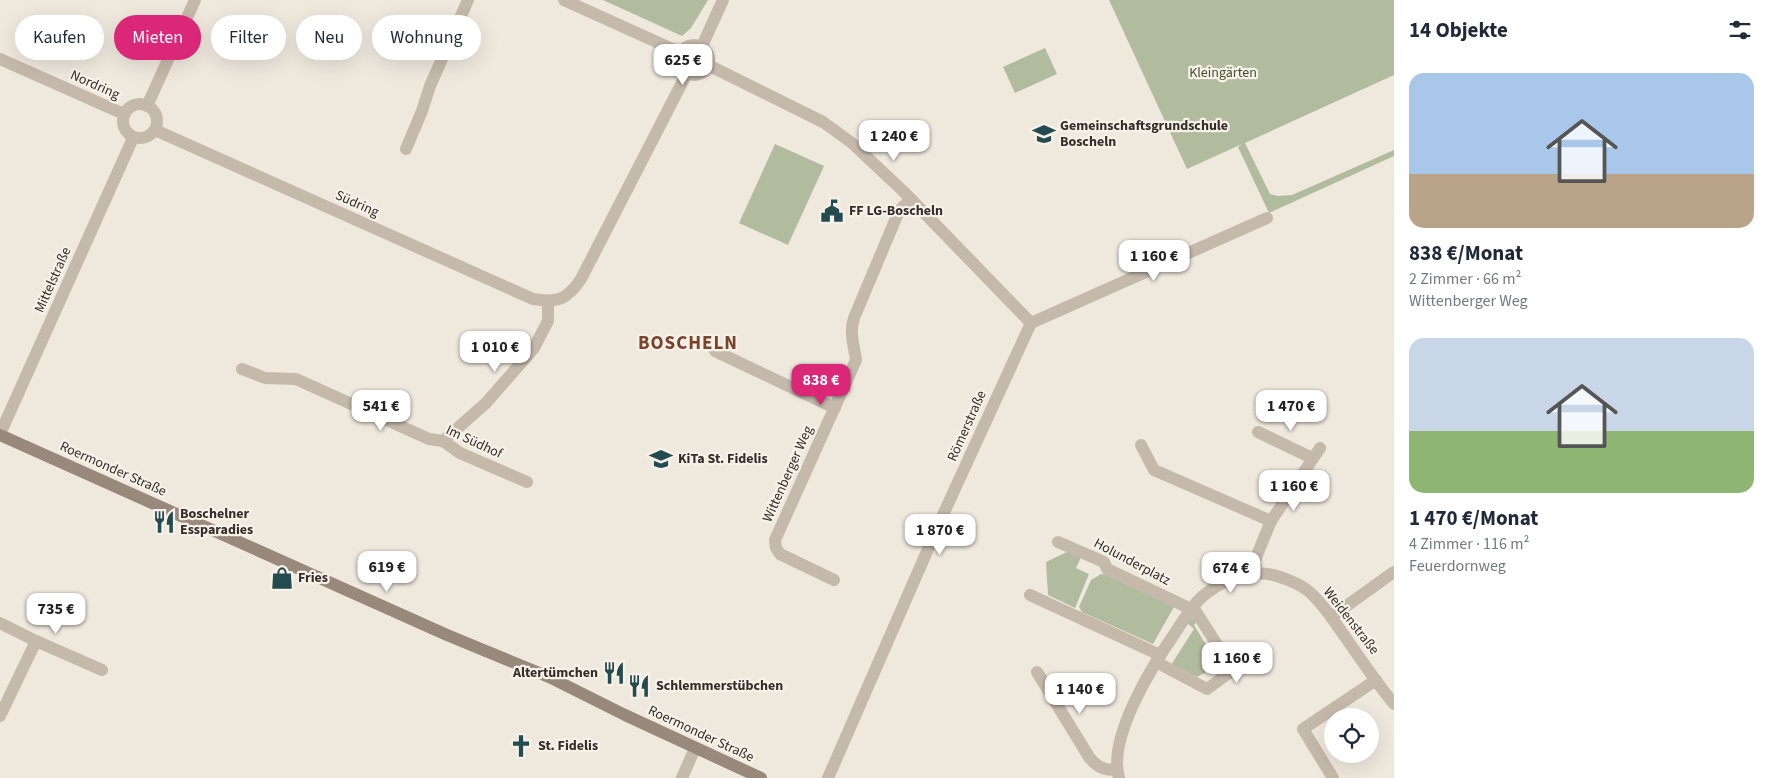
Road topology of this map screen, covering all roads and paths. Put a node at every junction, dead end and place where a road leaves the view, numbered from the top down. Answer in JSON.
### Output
{"nodes":[{"id":1,"x":195,"y":0,"type":"edge"},
{"id":2,"x":468,"y":0,"type":"edge"},
{"id":3,"x":564,"y":0,"type":"edge"},
{"id":4,"x":723,"y":0,"type":"edge"},
{"id":5,"x":702,"y":46,"type":"junction"},
{"id":6,"x":680,"y":53,"type":"junction"},
{"id":7,"x":0,"y":59,"type":"edge"},
{"id":8,"x":708,"y":65,"type":"junction"},
{"id":9,"x":687,"y":73,"type":"junction"},
{"id":10,"x":147,"y":106,"type":"junction"},
{"id":11,"x":124,"y":114,"type":"junction"},
{"id":12,"x":155,"y":130,"type":"junction"},
{"id":13,"x":133,"y":138,"type":"junction"},
{"id":14,"x":406,"y":149,"type":"dead end"},
{"id":15,"x":911,"y":199,"type":"junction"},
{"id":16,"x":1267,"y":218,"type":"dead end"},
{"id":17,"x":548,"y":302,"type":"junction"},
{"id":18,"x":1031,"y":324,"type":"junction"},
{"id":19,"x":715,"y":351,"type":"dead end"},
{"id":20,"x":242,"y":369,"type":"dead end"},
{"id":21,"x":835,"y":408,"type":"junction"},
{"id":22,"x":1258,"y":432,"type":"dead end"},
{"id":23,"x":0,"y":434,"type":"edge"},
{"id":24,"x":442,"y":441,"type":"junction"},
{"id":25,"x":1141,"y":445,"type":"dead end"},
{"id":26,"x":527,"y":482,"type":"dead end"},
{"id":27,"x":1270,"y":521,"type":"junction"},
{"id":28,"x":1058,"y":542,"type":"dead end"},
{"id":29,"x":1394,"y":572,"type":"edge"},
{"id":30,"x":1256,"y":573,"type":"junction"},
{"id":31,"x":834,"y":580,"type":"dead end"},
{"id":32,"x":1030,"y":595,"type":"dead end"},
{"id":33,"x":1192,"y":608,"type":"junction"},
{"id":34,"x":1331,"y":617,"type":"junction"},
{"id":35,"x":0,"y":623,"type":"edge"},
{"id":36,"x":36,"y":641,"type":"junction"},
{"id":37,"x":1158,"y":658,"type":"junction"},
{"id":38,"x":102,"y":670,"type":"dead end"},
{"id":39,"x":1037,"y":672,"type":"dead end"},
{"id":40,"x":1376,"y":680,"type":"junction"},
{"id":41,"x":1394,"y":704,"type":"edge"},
{"id":42,"x":0,"y":716,"type":"edge"},
{"id":43,"x":696,"y":748,"type":"junction"},
{"id":44,"x":1118,"y":774,"type":"edge"},
{"id":45,"x":682,"y":778,"type":"edge"},
{"id":46,"x":761,"y":778,"type":"edge"},
{"id":47,"x":828,"y":778,"type":"edge"},
{"id":48,"x":1333,"y":778,"type":"edge"}],
"edges":[{"from":1,"to":10,"type":"street"},
{"from":2,"to":14,"type":"street"},
{"from":3,"to":6,"type":"street"},
{"from":4,"to":5,"type":"street"},
{"from":5,"to":6,"type":"street"},
{"from":5,"to":8,"type":"street"},
{"from":6,"to":9,"type":"street"},
{"from":7,"to":11,"type":"street","name":"Nordring"},
{"from":8,"to":9,"type":"street"},
{"from":8,"to":15,"type":"street"},
{"from":9,"to":17,"type":"street"},
{"from":10,"to":11,"type":"street"},
{"from":10,"to":12,"type":"street"},
{"from":11,"to":13,"type":"street"},
{"from":12,"to":13,"type":"street"},
{"from":12,"to":17,"type":"street","name":"Südring"},
{"from":13,"to":23,"type":"street","name":"Mittelstraße"},
{"from":15,"to":18,"type":"street"},
{"from":15,"to":21,"type":"street","name":"Wittenberger Weg"},
{"from":16,"to":18,"type":"street"},
{"from":17,"to":24,"type":"street"},
{"from":18,"to":47,"type":"street","name":"Römerstraße"},
{"from":19,"to":21,"type":"street"},
{"from":20,"to":24,"type":"street","name":"Im Südhof"},
{"from":21,"to":31,"type":"street","name":"Wittenberger Weg"},
{"from":22,"to":27,"type":"street"},
{"from":23,"to":43,"type":"main road","name":"Roermonder Straße"},
{"from":24,"to":26,"type":"street","name":"Im Südhof"},
{"from":25,"to":27,"type":"street"},
{"from":27,"to":30,"type":"street"},
{"from":28,"to":33,"type":"street","name":"Holunderplatz"},
{"from":29,"to":34,"type":"street"},
{"from":30,"to":33,"type":"street","name":"Weidenstraße"},
{"from":30,"to":34,"type":"street","name":"Weidenstraße"},
{"from":32,"to":37,"type":"street"},
{"from":33,"to":37,"type":"street","name":"Weidenstraße"},
{"from":33,"to":37,"type":"street"},
{"from":34,"to":40,"type":"street","name":"Weidenstraße"},
{"from":35,"to":36,"type":"street"},
{"from":36,"to":38,"type":"street"},
{"from":36,"to":42,"type":"street"},
{"from":37,"to":44,"type":"street","name":"Weidenstraße"},
{"from":39,"to":44,"type":"street","name":"Weidenstraße"},
{"from":40,"to":41,"type":"street","name":"Weidenstraße"},
{"from":40,"to":48,"type":"street"},
{"from":43,"to":45,"type":"street"},
{"from":43,"to":46,"type":"main road","name":"Roermonder Straße"}]}
